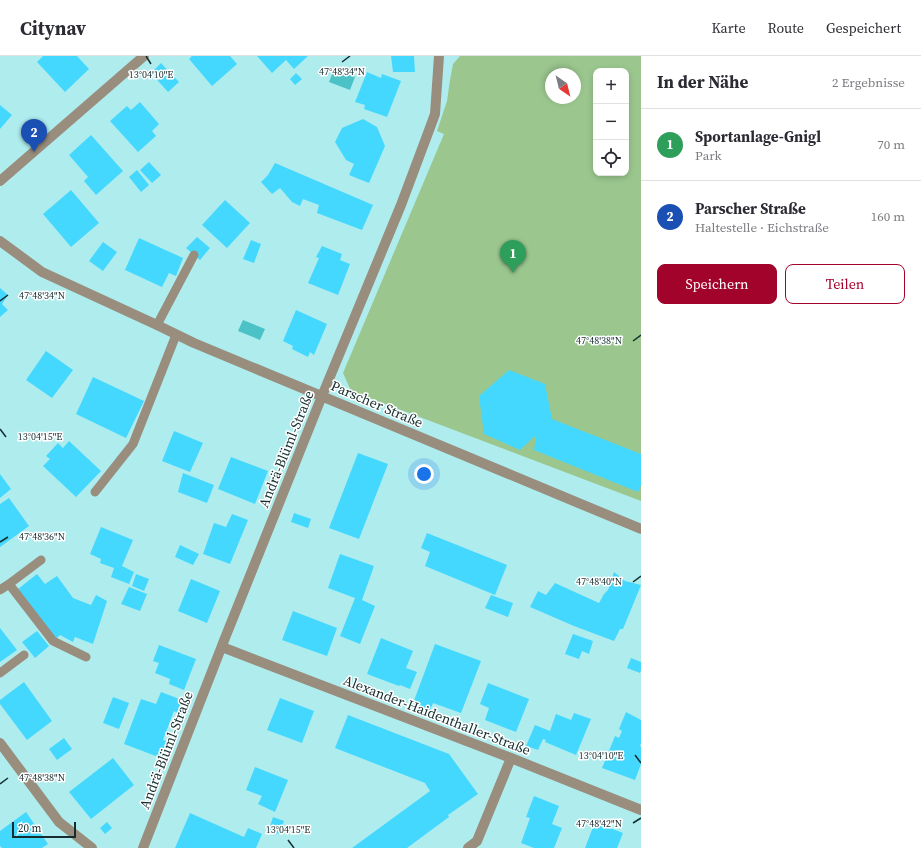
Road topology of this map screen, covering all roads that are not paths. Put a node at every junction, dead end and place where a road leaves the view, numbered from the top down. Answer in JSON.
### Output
{"nodes":[{"id":1,"x":144,"y":56,"type":"edge"},
{"id":2,"x":439,"y":56,"type":"edge"},
{"id":3,"x":0,"y":181,"type":"edge"},
{"id":4,"x":0,"y":241,"type":"edge"},
{"id":5,"x":194,"y":255,"type":"dead end"},
{"id":6,"x":157,"y":325,"type":"junction"},
{"id":7,"x":176,"y":334,"type":"junction"},
{"id":8,"x":322,"y":396,"type":"junction"},
{"id":9,"x":95,"y":492,"type":"dead end"},
{"id":10,"x":641,"y":529,"type":"edge"},
{"id":11,"x":41,"y":560,"type":"dead end"},
{"id":12,"x":9,"y":584,"type":"junction"},
{"id":13,"x":0,"y":590,"type":"edge"},
{"id":14,"x":222,"y":647,"type":"junction"},
{"id":15,"x":24,"y":655,"type":"dead end"},
{"id":16,"x":86,"y":657,"type":"dead end"},
{"id":17,"x":0,"y":673,"type":"edge"},
{"id":18,"x":0,"y":743,"type":"edge"},
{"id":19,"x":512,"y":758,"type":"junction"},
{"id":20,"x":641,"y":810,"type":"edge"},
{"id":21,"x":92,"y":848,"type":"edge"},
{"id":22,"x":142,"y":848,"type":"edge"},
{"id":23,"x":468,"y":848,"type":"edge"}],
"edges":[{"from":1,"to":3,"type":"street"},
{"from":2,"to":8,"type":"street","name":"Andrä-Blüml-Straße"},
{"from":4,"to":6,"type":"street","name":"Parscher Straße"},
{"from":5,"to":6,"type":"lane"},
{"from":6,"to":7,"type":"street","name":"Parscher Straße"},
{"from":7,"to":8,"type":"street","name":"Parscher Straße"},
{"from":7,"to":9,"type":"lane"},
{"from":8,"to":10,"type":"street","name":"Parscher Straße"},
{"from":8,"to":14,"type":"street","name":"Andrä-Blüml-Straße"},
{"from":11,"to":12,"type":"lane"},
{"from":12,"to":13,"type":"lane"},
{"from":12,"to":16,"type":"lane"},
{"from":14,"to":19,"type":"street","name":"Alexander-Haidenthaller-Straße"},
{"from":14,"to":22,"type":"street","name":"Andrä-Blüml-Straße"},
{"from":15,"to":17,"type":"lane"},
{"from":18,"to":21,"type":"street"},
{"from":19,"to":20,"type":"street","name":"Alexander-Haidenthaller-Straße"},
{"from":19,"to":23,"type":"street"}]}
